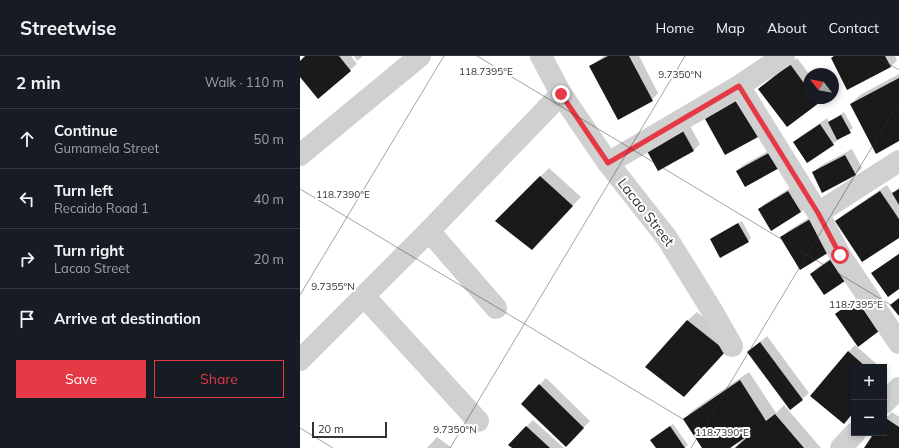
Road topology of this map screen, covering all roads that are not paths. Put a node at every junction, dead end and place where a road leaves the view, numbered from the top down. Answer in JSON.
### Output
{"nodes":[{"id":1,"x":420,"y":56,"type":"edge"},
{"id":2,"x":541,"y":56,"type":"edge"},
{"id":3,"x":784,"y":56,"type":"edge"},
{"id":4,"x":739,"y":86,"type":"junction"},
{"id":5,"x":561,"y":94,"type":"junction"},
{"id":6,"x":300,"y":155,"type":"edge"},
{"id":7,"x":899,"y":161,"type":"edge"},
{"id":8,"x":608,"y":163,"type":"junction"},
{"id":9,"x":818,"y":213,"type":"junction"},
{"id":10,"x":429,"y":231,"type":"junction"},
{"id":11,"x":364,"y":296,"type":"junction"},
{"id":12,"x":496,"y":308,"type":"dead end"},
{"id":13,"x":899,"y":343,"type":"edge"},
{"id":14,"x":732,"y":346,"type":"dead end"},
{"id":15,"x":300,"y":360,"type":"edge"},
{"id":16,"x":899,"y":388,"type":"edge"},
{"id":17,"x":887,"y":400,"type":"edge"},
{"id":18,"x":478,"y":421,"type":"dead end"},
{"id":19,"x":852,"y":436,"type":"edge"},
{"id":20,"x":841,"y":448,"type":"edge"}],
"edges":[{"from":1,"to":6,"type":"street"},
{"from":2,"to":5,"type":"street","name":"Lacao Street"},
{"from":3,"to":4,"type":"street"},
{"from":4,"to":8,"type":"street"},
{"from":4,"to":9,"type":"street"},
{"from":5,"to":8,"type":"street","name":"Lacao Street"},
{"from":5,"to":10,"type":"street"},
{"from":7,"to":9,"type":"street"},
{"from":8,"to":14,"type":"street","name":"Lacao Street"},
{"from":9,"to":13,"type":"street"},
{"from":10,"to":11,"type":"street"},
{"from":10,"to":12,"type":"street"},
{"from":11,"to":15,"type":"street"},
{"from":11,"to":18,"type":"street"},
{"from":16,"to":17,"type":"street"},
{"from":19,"to":20,"type":"street"}]}
